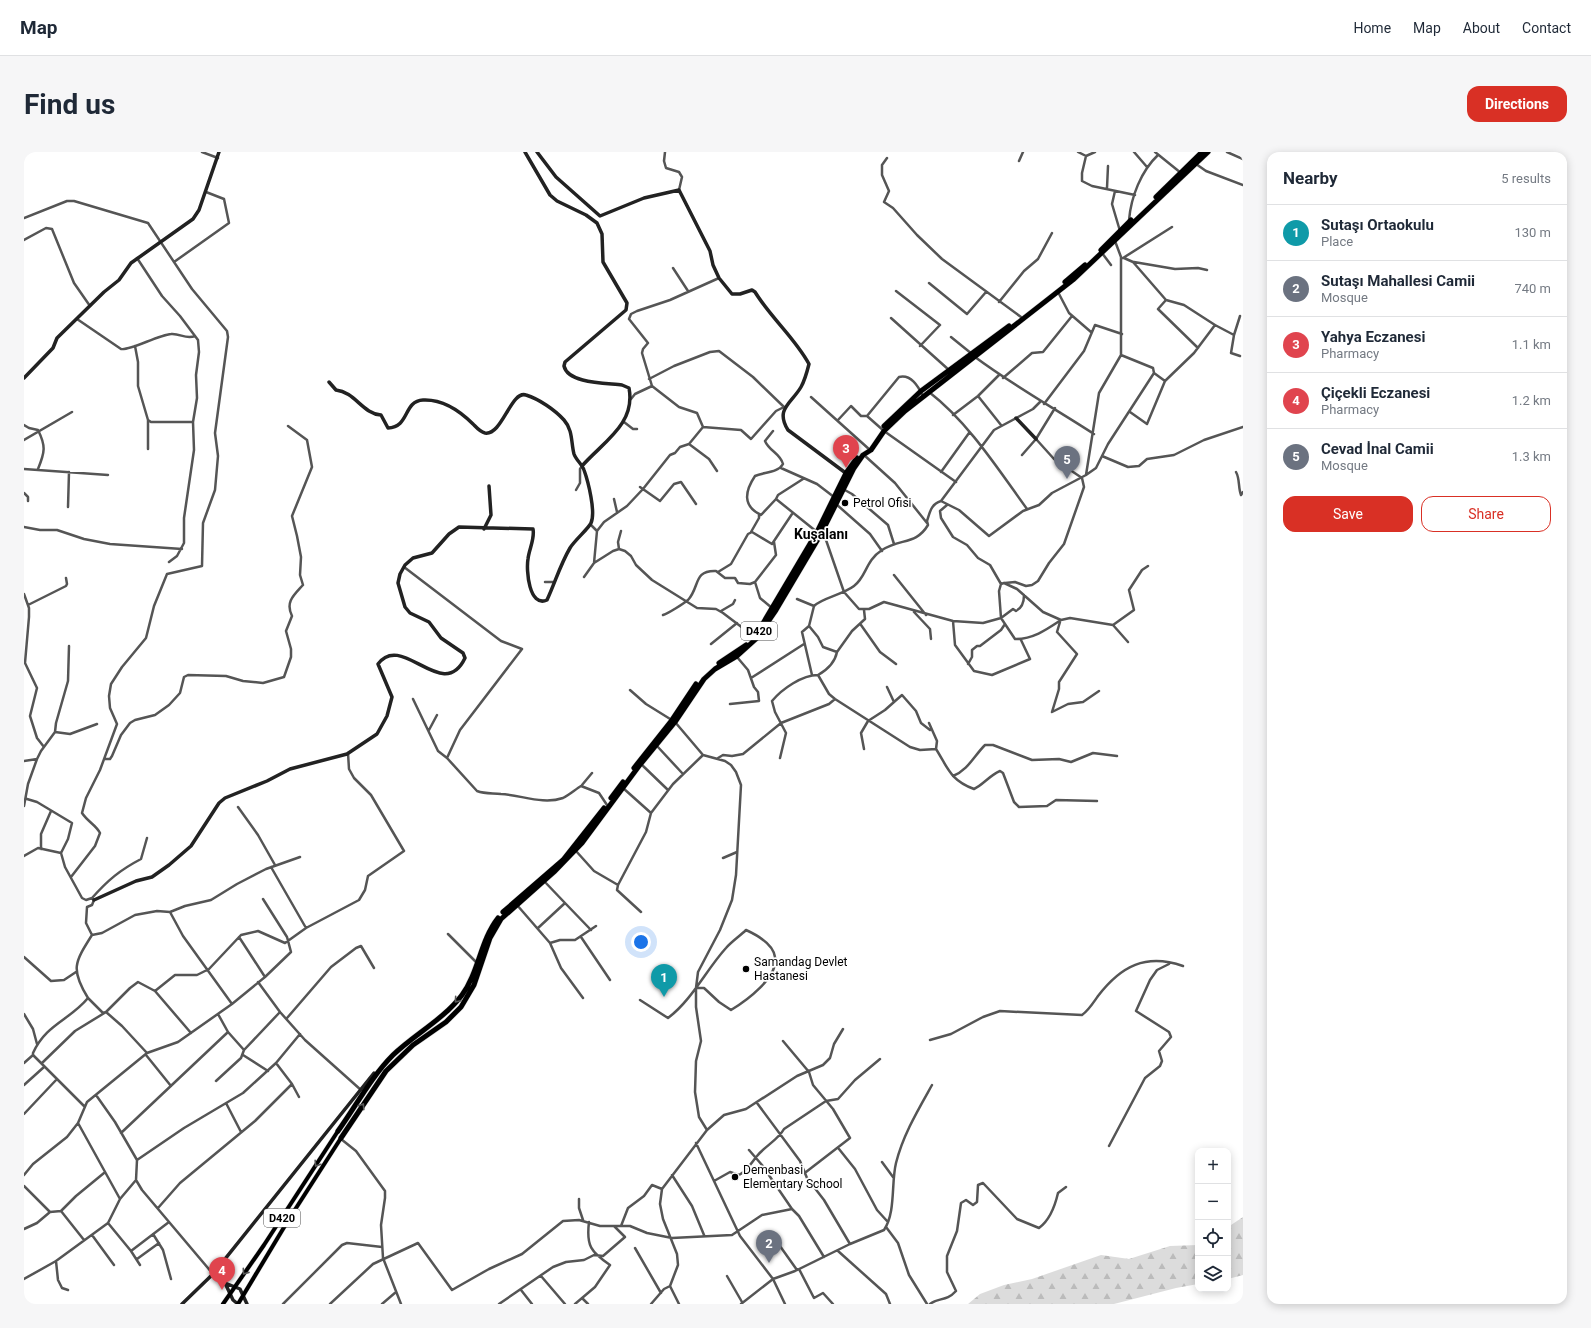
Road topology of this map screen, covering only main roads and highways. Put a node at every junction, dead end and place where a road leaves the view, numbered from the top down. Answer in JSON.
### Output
{"nodes":[{"id":1,"x":1202,"y":152,"type":"edge"},
{"id":2,"x":1208,"y":152,"type":"edge"},
{"id":3,"x":1129,"y":225,"type":"junction"},
{"id":4,"x":1121,"y":232,"type":"junction"},
{"id":5,"x":1021,"y":319,"type":"junction"},
{"id":6,"x":951,"y":372,"type":"junction"},
{"id":7,"x":922,"y":394,"type":"junction"},
{"id":8,"x":869,"y":449,"type":"junction"},
{"id":9,"x":848,"y":474,"type":"junction"},
{"id":10,"x":836,"y":500,"type":"junction"},
{"id":11,"x":755,"y":637,"type":"junction"},
{"id":12,"x":674,"y":721,"type":"junction"},
{"id":13,"x":338,"y":1131,"type":"joint"},
{"id":14,"x":341,"y":1138,"type":"joint"},
{"id":15,"x":223,"y":1304,"type":"edge"},
{"id":16,"x":238,"y":1304,"type":"edge"}],
"edges":[{"from":1,"to":3,"type":"highway","number":"D420"},
{"from":2,"to":3,"type":"highway","number":"D420"},
{"from":3,"to":4,"type":"highway","number":"D420"},
{"from":4,"to":5,"type":"highway","number":"D420"},
{"from":4,"to":5,"type":"highway","number":"D420"},
{"from":5,"to":6,"type":"highway","number":"D420"},
{"from":6,"to":7,"type":"highway","number":"D420"},
{"from":6,"to":7,"type":"highway","number":"D420"},
{"from":7,"to":8,"type":"highway","number":"D420"},
{"from":8,"to":9,"type":"highway","number":"D420"},
{"from":8,"to":9,"type":"highway","number":"D420"},
{"from":9,"to":10,"type":"highway","number":"D420"},
{"from":9,"to":10,"type":"highway","number":"D420"},
{"from":10,"to":11,"type":"highway","number":"D420"},
{"from":11,"to":12,"type":"highway","number":"D420"},
{"from":11,"to":12,"type":"highway","number":"D420"},
{"from":12,"to":13,"type":"highway","number":"D420","one_way":true},
{"from":14,"to":12,"type":"highway","number":"D420","one_way":true},
{"from":13,"to":15,"type":"main road","number":"D420","one_way":true},
{"from":14,"to":16,"type":"main road"}]}
